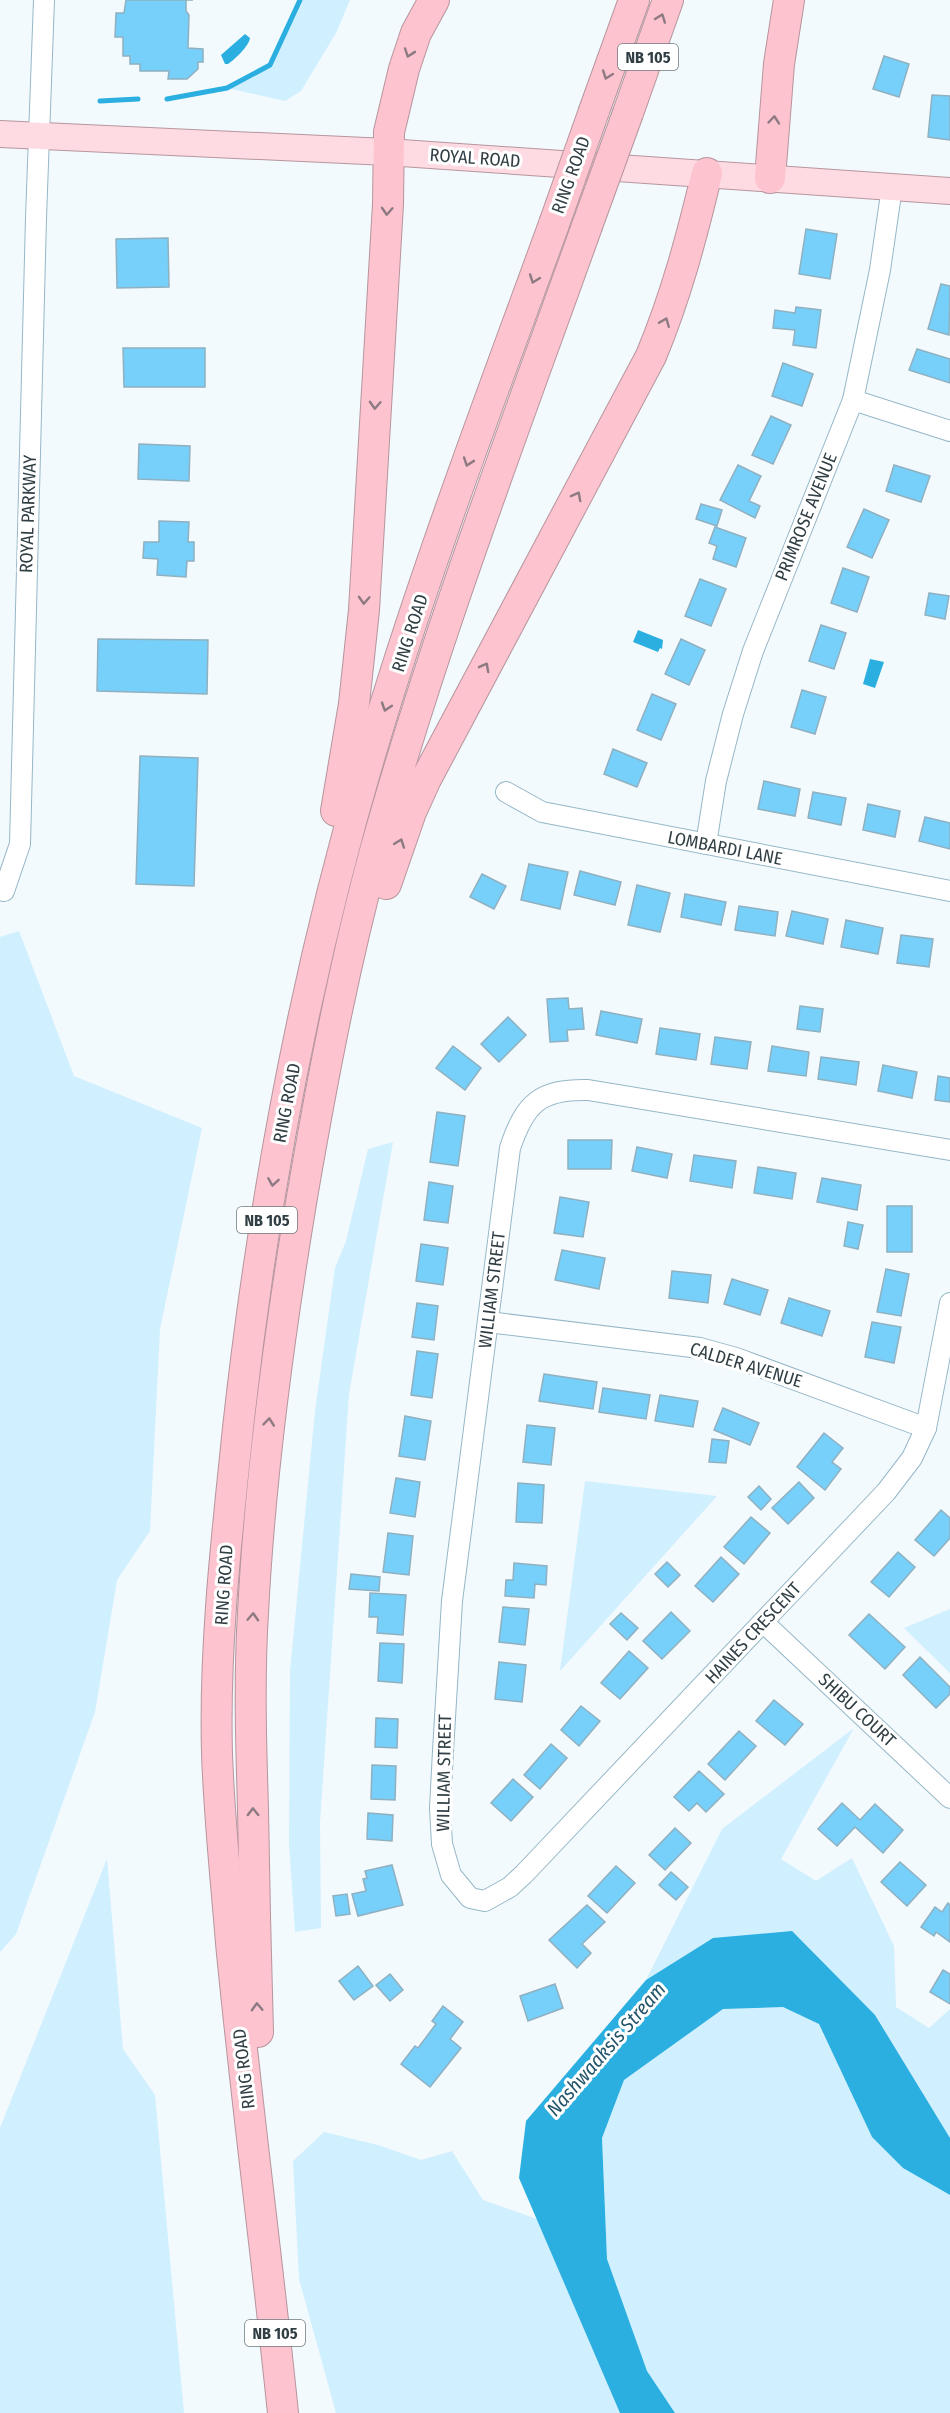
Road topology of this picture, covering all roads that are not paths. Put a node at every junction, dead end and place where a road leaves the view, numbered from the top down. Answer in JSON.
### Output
{"nodes":[{"id":1,"x":44,"y":0,"type":"edge"},
{"id":2,"x":434,"y":0,"type":"edge"},
{"id":3,"x":634,"y":0,"type":"edge"},
{"id":4,"x":668,"y":0,"type":"edge"},
{"id":5,"x":789,"y":0,"type":"edge"},
{"id":6,"x":0,"y":134,"type":"edge"},
{"id":7,"x":39,"y":134,"type":"junction"},
{"id":8,"x":387,"y":152,"type":"junction"},
{"id":9,"x":707,"y":172,"type":"junction"},
{"id":10,"x":770,"y":178,"type":"junction"},
{"id":11,"x":892,"y":187,"type":"junction"},
{"id":12,"x":950,"y":190,"type":"edge"},
{"id":13,"x":853,"y":399,"type":"junction"},
{"id":14,"x":950,"y":431,"type":"edge"},
{"id":15,"x":506,"y":792,"type":"dead end"},
{"id":16,"x":706,"y":844,"type":"junction"},
{"id":17,"x":4,"y":891,"type":"dead end"},
{"id":18,"x":950,"y":891,"type":"edge"},
{"id":19,"x":279,"y":1139,"type":"junction"},
{"id":20,"x":950,"y":1150,"type":"edge"},
{"id":21,"x":288,"y":1286,"type":"junction"},
{"id":22,"x":950,"y":1304,"type":"edge"},
{"id":23,"x":488,"y":1322,"type":"junction"},
{"id":24,"x":926,"y":1428,"type":"junction"},
{"id":25,"x":763,"y":1622,"type":"junction"},
{"id":26,"x":950,"y":1798,"type":"edge"},
{"id":27,"x":470,"y":1898,"type":"joint"},
{"id":28,"x":267,"y":2254,"type":"junction"},
{"id":29,"x":283,"y":2413,"type":"edge"}],
"edges":[{"from":1,"to":7,"type":"street","name":"ROYAL PARKWAY"},
{"from":2,"to":8,"type":"highway","one_way":true},
{"from":3,"to":19,"type":"highway","name":"RING ROAD","number":"NB 105","one_way":true,"bridge":true},
{"from":21,"to":4,"type":"highway","name":"RING ROAD","number":"NB 105","one_way":true,"bridge":true},
{"from":10,"to":5,"type":"highway","one_way":true},
{"from":6,"to":7,"type":"main road","name":"ROYAL ROAD"},
{"from":7,"to":8,"type":"main road","name":"ROYAL ROAD"},
{"from":7,"to":17,"type":"street","name":"ROYAL PARKWAY"},
{"from":8,"to":9,"type":"main road","name":"ROYAL ROAD"},
{"from":8,"to":19,"type":"highway","one_way":true},
{"from":9,"to":10,"type":"main road","name":"ROYAL ROAD"},
{"from":21,"to":9,"type":"highway","one_way":true},
{"from":10,"to":11,"type":"main road","name":"ROYAL ROAD"},
{"from":11,"to":12,"type":"main road","name":"ROYAL ROAD"},
{"from":11,"to":13,"type":"street","name":"PRIMROSE AVENUE"},
{"from":13,"to":14,"type":"street"},
{"from":13,"to":16,"type":"street","name":"PRIMROSE AVENUE"},
{"from":15,"to":16,"type":"street","name":"LOMBARDI LANE"},
{"from":16,"to":18,"type":"street","name":"LOMBARDI LANE"},
{"from":19,"to":28,"type":"highway","name":"RING ROAD","number":"NB 105","one_way":true},
{"from":20,"to":23,"type":"street","name":"WILLIAM STREET"},
{"from":28,"to":21,"type":"highway","name":"RING ROAD","number":"NB 105","one_way":true},
{"from":22,"to":24,"type":"street","name":"HAINES CRESCENT"},
{"from":23,"to":24,"type":"street","name":"CALDER AVENUE"},
{"from":23,"to":27,"type":"street","name":"WILLIAM STREET"},
{"from":24,"to":25,"type":"street","name":"HAINES CRESCENT"},
{"from":25,"to":26,"type":"street","name":"SHIBU COURT"},
{"from":25,"to":27,"type":"street","name":"HAINES CRESCENT"},
{"from":28,"to":29,"type":"highway","name":"RING ROAD","number":"NB 105"}]}
